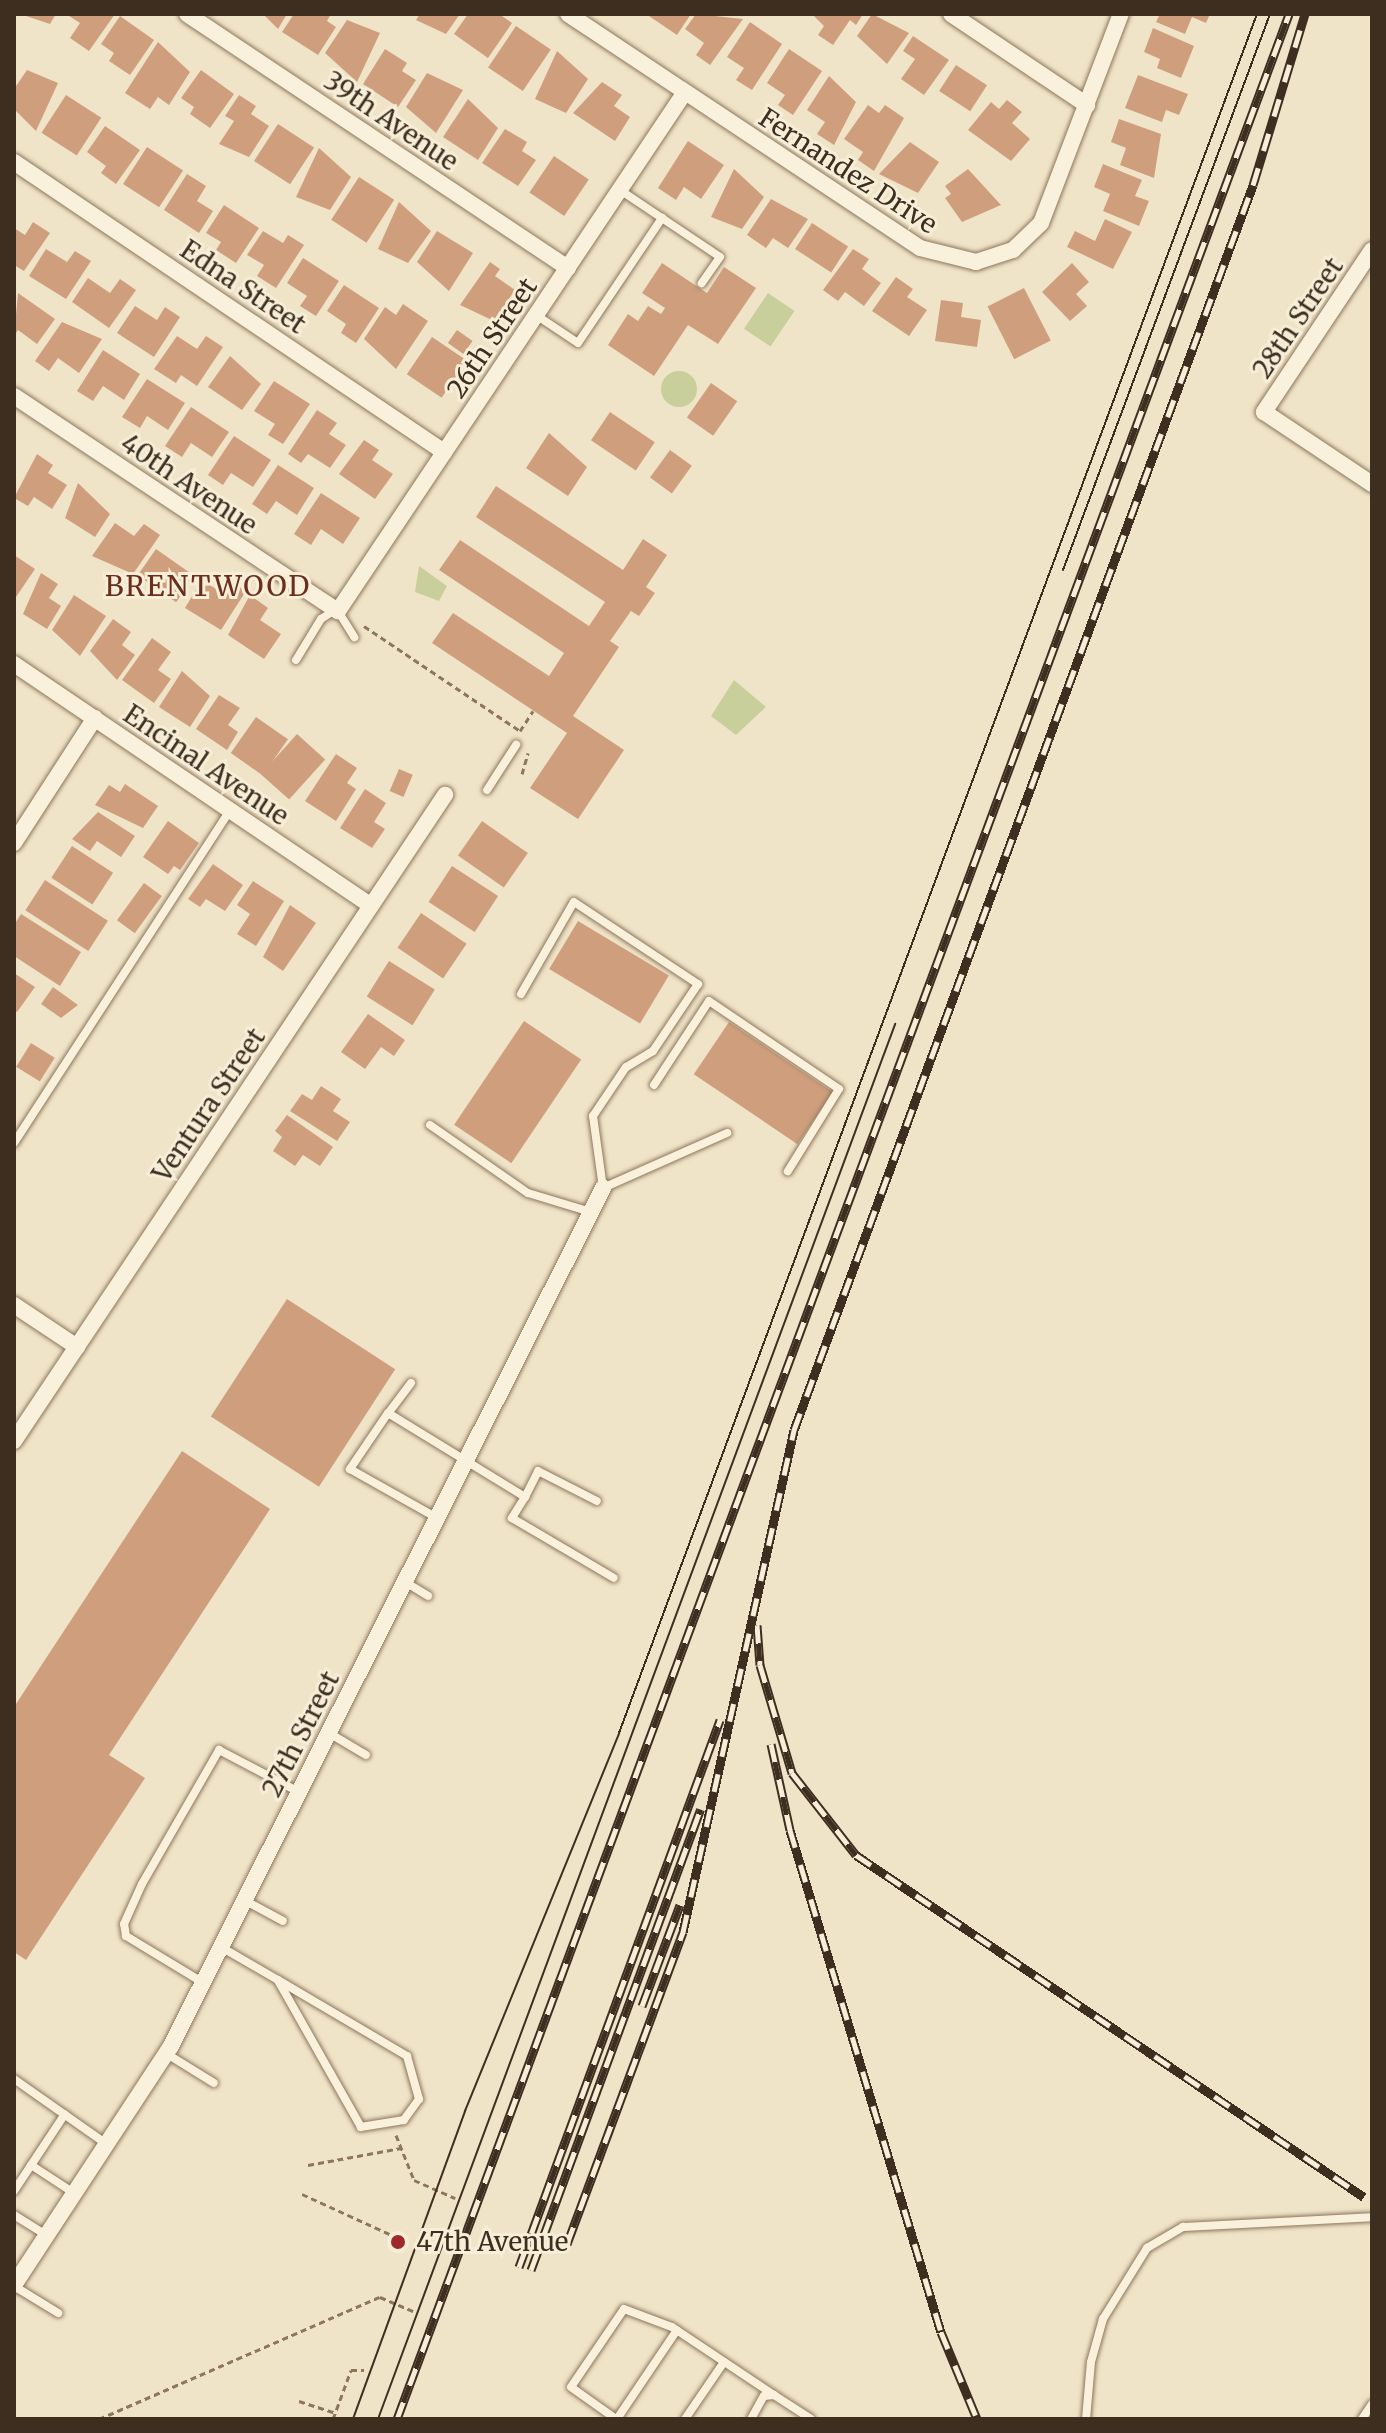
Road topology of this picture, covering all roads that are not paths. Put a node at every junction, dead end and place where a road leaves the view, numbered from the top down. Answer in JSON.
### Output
{"nodes":[{"id":1,"x":187,"y":14,"type":"edge"},
{"id":2,"x":568,"y":14,"type":"edge"},
{"id":3,"x":951,"y":14,"type":"edge"},
{"id":4,"x":1121,"y":14,"type":"edge"},
{"id":5,"x":685,"y":92,"type":"junction"},
{"id":6,"x":1087,"y":105,"type":"junction"},
{"id":7,"x":14,"y":162,"type":"edge"},
{"id":8,"x":620,"y":190,"type":"junction"},
{"id":9,"x":662,"y":218,"type":"junction"},
{"id":10,"x":1372,"y":250,"type":"edge"},
{"id":11,"x":568,"y":268,"type":"junction"},
{"id":12,"x":702,"y":283,"type":"dead end"},
{"id":13,"x":536,"y":315,"type":"junction"},
{"id":14,"x":14,"y":396,"type":"edge"},
{"id":15,"x":444,"y":452,"type":"junction"},
{"id":16,"x":1372,"y":484,"type":"edge"},
{"id":17,"x":336,"y":610,"type":"junction"},
{"id":18,"x":354,"y":637,"type":"dead end"},
{"id":19,"x":296,"y":660,"type":"dead end"},
{"id":20,"x":14,"y":664,"type":"edge"},
{"id":21,"x":95,"y":718,"type":"junction"},
{"id":22,"x":520,"y":742,"type":"road end"},
{"id":23,"x":487,"y":790,"type":"dead end"},
{"id":24,"x":445,"y":795,"type":"dead end"},
{"id":25,"x":231,"y":809,"type":"junction"},
{"id":26,"x":14,"y":843,"type":"edge"},
{"id":27,"x":371,"y":906,"type":"junction"},
{"id":28,"x":521,"y":994,"type":"dead end"},
{"id":29,"x":654,"y":1085,"type":"dead end"},
{"id":30,"x":430,"y":1125,"type":"dead end"},
{"id":31,"x":727,"y":1133,"type":"dead end"},
{"id":32,"x":14,"y":1143,"type":"edge"},
{"id":33,"x":788,"y":1171,"type":"dead end"},
{"id":34,"x":603,"y":1188,"type":"junction"},
{"id":35,"x":591,"y":1212,"type":"junction"},
{"id":36,"x":14,"y":1305,"type":"edge"},
{"id":37,"x":77,"y":1347,"type":"junction"},
{"id":38,"x":411,"y":1383,"type":"dead end"},
{"id":39,"x":388,"y":1413,"type":"junction"},
{"id":40,"x":14,"y":1441,"type":"edge"},
{"id":41,"x":465,"y":1462,"type":"junction"},
{"id":42,"x":525,"y":1497,"type":"junction"},
{"id":43,"x":597,"y":1501,"type":"dead end"},
{"id":44,"x":437,"y":1518,"type":"junction"},
{"id":45,"x":614,"y":1578,"type":"dead end"},
{"id":46,"x":405,"y":1582,"type":"junction"},
{"id":47,"x":428,"y":1596,"type":"dead end"},
{"id":48,"x":329,"y":1733,"type":"junction"},
{"id":49,"x":366,"y":1755,"type":"dead end"},
{"id":50,"x":299,"y":1792,"type":"junction"},
{"id":51,"x":244,"y":1900,"type":"junction"},
{"id":52,"x":283,"y":1921,"type":"dead end"},
{"id":53,"x":221,"y":1947,"type":"junction"},
{"id":54,"x":278,"y":1980,"type":"junction"},
{"id":55,"x":203,"y":1982,"type":"junction"},
{"id":56,"x":166,"y":2054,"type":"junction"},
{"id":57,"x":14,"y":2079,"type":"edge"},
{"id":58,"x":214,"y":2083,"type":"dead end"},
{"id":59,"x":65,"y":2114,"type":"junction"},
{"id":60,"x":108,"y":2145,"type":"junction"},
{"id":61,"x":31,"y":2165,"type":"junction"},
{"id":62,"x":14,"y":2191,"type":"edge"},
{"id":63,"x":75,"y":2194,"type":"junction"},
{"id":64,"x":14,"y":2215,"type":"edge"},
{"id":65,"x":1372,"y":2217,"type":"edge"},
{"id":66,"x":47,"y":2236,"type":"junction"},
{"id":67,"x":14,"y":2286,"type":"edge"},
{"id":68,"x":58,"y":2313,"type":"dead end"},
{"id":69,"x":677,"y":2330,"type":"junction"},
{"id":70,"x":724,"y":2362,"type":"junction"},
{"id":71,"x":774,"y":2395,"type":"junction"},
{"id":72,"x":1372,"y":2404,"type":"edge"},
{"id":73,"x":616,"y":2419,"type":"edge"},
{"id":74,"x":685,"y":2419,"type":"edge"},
{"id":75,"x":751,"y":2419,"type":"edge"},
{"id":76,"x":811,"y":2419,"type":"edge"},
{"id":77,"x":1086,"y":2419,"type":"edge"},
{"id":78,"x":1362,"y":2419,"type":"edge"}],
"edges":[{"from":1,"to":11,"type":"street","name":"39th Avenue"},
{"from":2,"to":5,"type":"street","name":"Fernandez Drive"},
{"from":3,"to":6,"type":"street"},
{"from":4,"to":6,"type":"street","name":"Fernandez Drive"},
{"from":5,"to":6,"type":"street","name":"Fernandez Drive"},
{"from":5,"to":8,"type":"street","name":"26th Street"},
{"from":7,"to":15,"type":"street","name":"Edna Street"},
{"from":8,"to":9,"type":"lane"},
{"from":8,"to":11,"type":"street","name":"26th Street"},
{"from":9,"to":12,"type":"lane"},
{"from":9,"to":13,"type":"lane"},
{"from":10,"to":16,"type":"street","name":"28th Street"},
{"from":11,"to":13,"type":"street","name":"26th Street"},
{"from":13,"to":15,"type":"street","name":"26th Street"},
{"from":14,"to":17,"type":"street","name":"40th Avenue"},
{"from":15,"to":17,"type":"street","name":"26th Street"},
{"from":17,"to":18,"type":"lane"},
{"from":17,"to":19,"type":"lane"},
{"from":20,"to":21,"type":"street","name":"Encinal Avenue"},
{"from":21,"to":25,"type":"street","name":"Encinal Avenue"},
{"from":21,"to":26,"type":"street"},
{"from":22,"to":23,"type":"lane"},
{"from":24,"to":27,"type":"street","name":"Ventura Street"},
{"from":25,"to":27,"type":"street","name":"Encinal Avenue"},
{"from":25,"to":32,"type":"lane"},
{"from":27,"to":37,"type":"street","name":"Ventura Street"},
{"from":28,"to":34,"type":"lane"},
{"from":29,"to":33,"type":"lane"},
{"from":30,"to":35,"type":"lane"},
{"from":31,"to":34,"type":"lane"},
{"from":34,"to":35,"type":"street","name":"27th Street"},
{"from":35,"to":41,"type":"street","name":"27th Street"},
{"from":36,"to":37,"type":"street"},
{"from":37,"to":40,"type":"street","name":"Ventura Street"},
{"from":38,"to":39,"type":"lane"},
{"from":39,"to":41,"type":"lane"},
{"from":39,"to":44,"type":"lane"},
{"from":41,"to":42,"type":"lane"},
{"from":41,"to":44,"type":"street","name":"27th Street"},
{"from":42,"to":43,"type":"lane"},
{"from":42,"to":45,"type":"lane"},
{"from":44,"to":46,"type":"street","name":"27th Street"},
{"from":46,"to":47,"type":"lane"},
{"from":46,"to":48,"type":"street","name":"27th Street"},
{"from":48,"to":49,"type":"lane"},
{"from":48,"to":50,"type":"street","name":"27th Street"},
{"from":50,"to":51,"type":"street","name":"27th Street"},
{"from":50,"to":55,"type":"lane"},
{"from":51,"to":52,"type":"lane"},
{"from":51,"to":53,"type":"street","name":"27th Street"},
{"from":53,"to":54,"type":"lane"},
{"from":53,"to":55,"type":"street","name":"27th Street"},
{"from":54,"to":54,"type":"lane"},
{"from":55,"to":56,"type":"street","name":"27th Street"},
{"from":56,"to":58,"type":"lane"},
{"from":56,"to":60,"type":"street","name":"27th Street"},
{"from":57,"to":59,"type":"lane"},
{"from":59,"to":60,"type":"lane"},
{"from":59,"to":61,"type":"lane"},
{"from":60,"to":63,"type":"street","name":"27th Street"},
{"from":61,"to":62,"type":"lane"},
{"from":61,"to":63,"type":"lane"},
{"from":63,"to":66,"type":"street","name":"27th Street"},
{"from":64,"to":66,"type":"lane"},
{"from":65,"to":77,"type":"lane"},
{"from":66,"to":67,"type":"street","name":"27th Street"},
{"from":67,"to":68,"type":"lane"},
{"from":69,"to":70,"type":"lane"},
{"from":69,"to":73,"type":"lane"},
{"from":69,"to":73,"type":"lane"},
{"from":70,"to":71,"type":"lane"},
{"from":70,"to":74,"type":"lane"},
{"from":71,"to":75,"type":"lane"},
{"from":71,"to":76,"type":"lane"},
{"from":72,"to":78,"type":"lane"}]}
